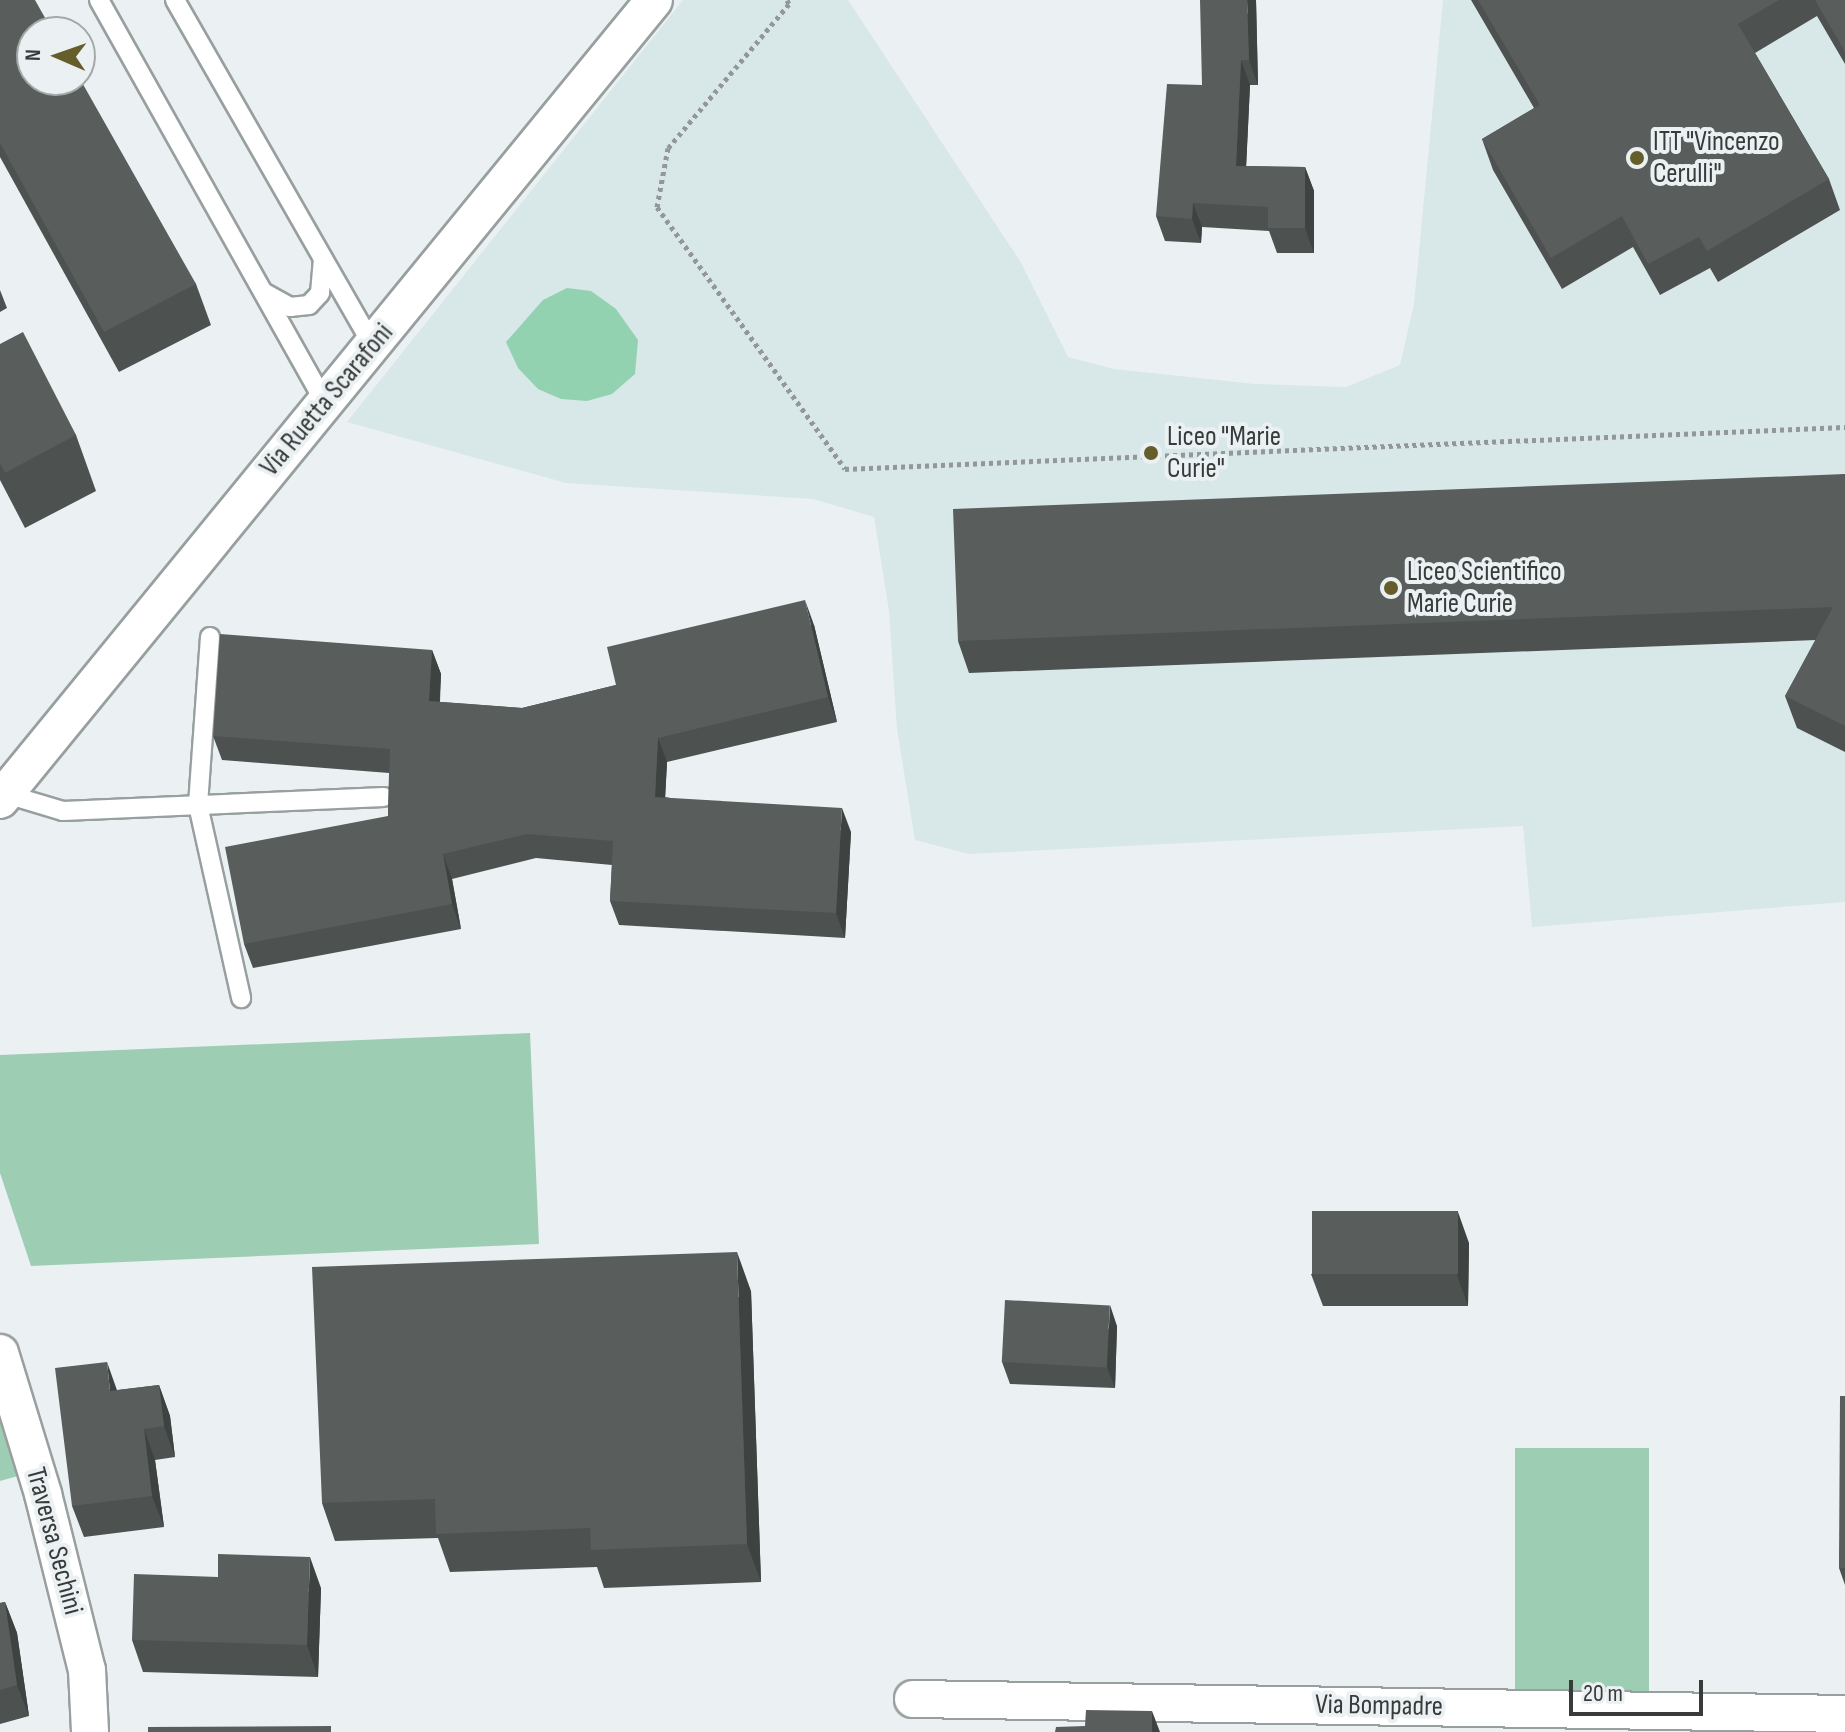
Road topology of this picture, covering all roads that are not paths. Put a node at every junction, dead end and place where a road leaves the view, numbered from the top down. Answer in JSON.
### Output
{"nodes":[{"id":1,"x":99,"y":0,"type":"edge"},
{"id":2,"x":175,"y":0,"type":"edge"},
{"id":3,"x":654,"y":0,"type":"edge"},
{"id":4,"x":323,"y":257,"type":"junction"},
{"id":5,"x":263,"y":292,"type":"junction"},
{"id":6,"x":373,"y":346,"type":"junction"},
{"id":7,"x":324,"y":401,"type":"junction"},
{"id":8,"x":210,"y":637,"type":"dead end"},
{"id":9,"x":3,"y":797,"type":"edge"},
{"id":10,"x":384,"y":797,"type":"dead end"},
{"id":11,"x":198,"y":805,"type":"junction"},
{"id":12,"x":241,"y":998,"type":"dead end"},
{"id":13,"x":0,"y":1353,"type":"edge"},
{"id":14,"x":913,"y":1699,"type":"dead end"},
{"id":15,"x":1845,"y":1714,"type":"edge"},
{"id":16,"x":90,"y":1732,"type":"edge"}],
"edges":[{"from":1,"to":5,"type":"lane"},
{"from":2,"to":4,"type":"lane"},
{"from":3,"to":6,"type":"street","name":"Via Ruetta Scarafoni"},
{"from":4,"to":5,"type":"lane"},
{"from":4,"to":6,"type":"lane"},
{"from":5,"to":7,"type":"lane"},
{"from":6,"to":7,"type":"street","name":"Via Ruetta Scarafoni"},
{"from":7,"to":9,"type":"street","name":"Via Ruetta Scarafoni"},
{"from":8,"to":11,"type":"lane"},
{"from":9,"to":11,"type":"lane"},
{"from":10,"to":11,"type":"lane"},
{"from":11,"to":12,"type":"lane"},
{"from":13,"to":16,"type":"street","name":"Traversa Sechini"},
{"from":14,"to":15,"type":"street","name":"Via Bompadre"}]}
